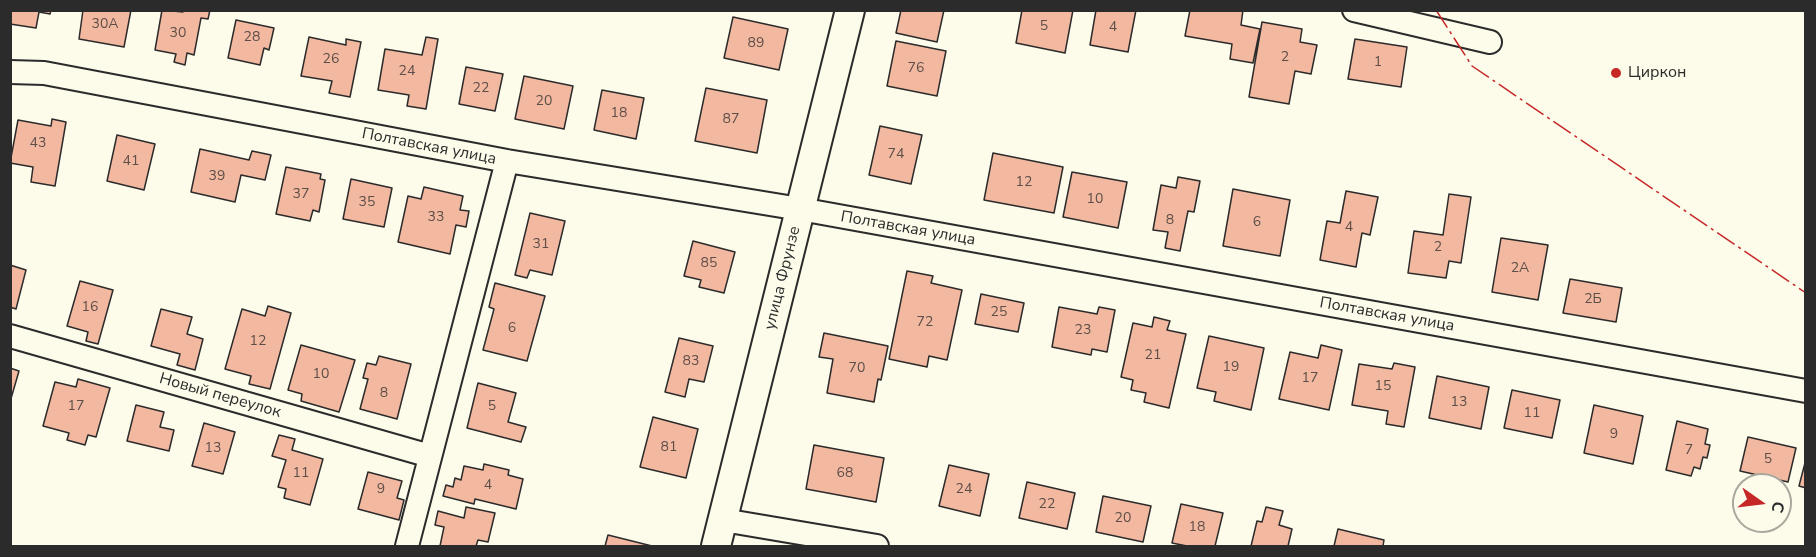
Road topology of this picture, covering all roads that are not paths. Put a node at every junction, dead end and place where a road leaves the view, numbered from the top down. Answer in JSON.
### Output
{"nodes":[{"id":1,"x":850,"y":10,"type":"edge"},
{"id":2,"x":1354,"y":10,"type":"edge"},
{"id":3,"x":1490,"y":42,"type":"dead end"},
{"id":4,"x":10,"y":72,"type":"edge"},
{"id":5,"x":507,"y":161,"type":"junction"},
{"id":6,"x":800,"y":209,"type":"junction"},
{"id":7,"x":10,"y":336,"type":"edge"},
{"id":8,"x":1806,"y":391,"type":"edge"},
{"id":9,"x":430,"y":456,"type":"junction"},
{"id":10,"x":720,"y":533,"type":"edge"},
{"id":11,"x":407,"y":546,"type":"edge"},
{"id":12,"x":877,"y":546,"type":"edge"}],
"edges":[{"from":1,"to":6,"type":"street","name":"улица Фрунзе"},
{"from":2,"to":3,"type":"street"},
{"from":4,"to":5,"type":"street","name":"Полтавская улица"},
{"from":5,"to":6,"type":"street","name":"Полтавская улица"},
{"from":5,"to":9,"type":"street"},
{"from":6,"to":8,"type":"street","name":"Полтавская улица"},
{"from":6,"to":10,"type":"street","name":"улица Фрунзе"},
{"from":7,"to":9,"type":"street","name":"Новый переулок"},
{"from":9,"to":11,"type":"street"},
{"from":10,"to":12,"type":"street"}]}
